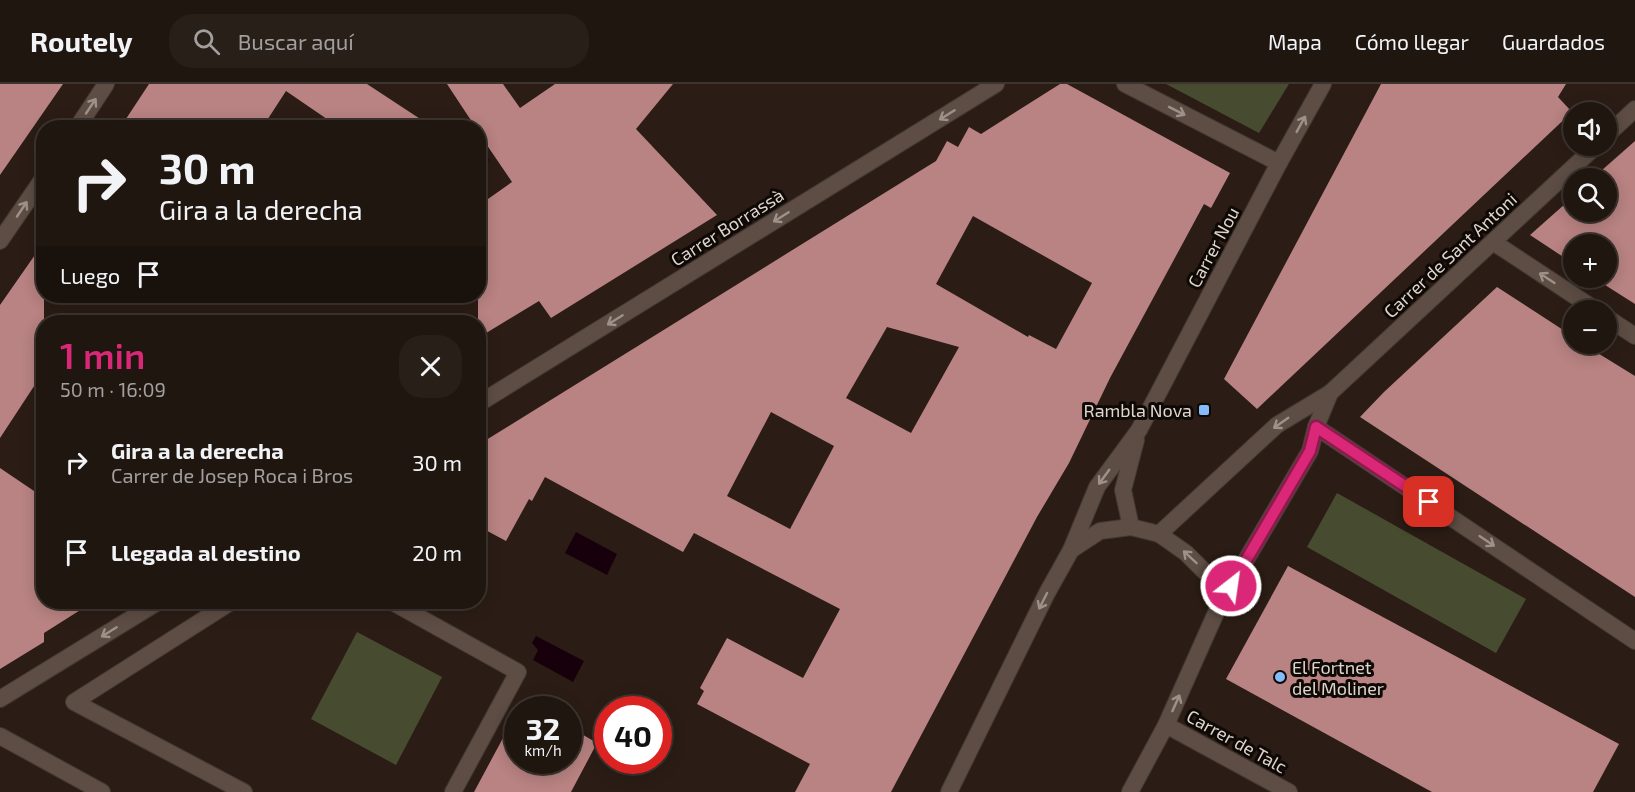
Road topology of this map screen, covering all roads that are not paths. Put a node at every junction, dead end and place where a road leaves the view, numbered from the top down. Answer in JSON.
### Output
{"nodes":[{"id":1,"x":106,"y":84,"type":"edge"},
{"id":2,"x":996,"y":84,"type":"edge"},
{"id":3,"x":1125,"y":84,"type":"edge"},
{"id":4,"x":1323,"y":84,"type":"edge"},
{"id":5,"x":1635,"y":109,"type":"edge"},
{"id":6,"x":82,"y":120,"type":"edge"},
{"id":7,"x":1617,"y":126,"type":"edge"},
{"id":8,"x":1585,"y":156,"type":"edge"},
{"id":9,"x":1279,"y":163,"type":"junction"},
{"id":10,"x":36,"y":189,"type":"edge"},
{"id":11,"x":0,"y":241,"type":"edge"},
{"id":12,"x":1493,"y":242,"type":"junction"},
{"id":13,"x":1581,"y":300,"type":"edge"},
{"id":14,"x":1617,"y":324,"type":"edge"},
{"id":15,"x":1635,"y":336,"type":"edge"},
{"id":16,"x":1330,"y":393,"type":"junction"},
{"id":17,"x":486,"y":399,"type":"edge"},
{"id":18,"x":1316,"y":427,"type":"junction"},
{"id":19,"x":1139,"y":430,"type":"junction"},
{"id":20,"x":1131,"y":527,"type":"junction"},
{"id":21,"x":1160,"y":534,"type":"junction"},
{"id":22,"x":1071,"y":550,"type":"junction"},
{"id":23,"x":1219,"y":606,"type":"junction"},
{"id":24,"x":147,"y":609,"type":"edge"},
{"id":25,"x":220,"y":609,"type":"edge"},
{"id":26,"x":405,"y":609,"type":"edge"},
{"id":27,"x":1635,"y":641,"type":"edge"},
{"id":28,"x":0,"y":699,"type":"edge"},
{"id":29,"x":1166,"y":725,"type":"junction"},
{"id":30,"x":0,"y":736,"type":"edge"},
{"id":31,"x":102,"y":792,"type":"edge"},
{"id":32,"x":244,"y":792,"type":"edge"},
{"id":33,"x":453,"y":792,"type":"edge"},
{"id":34,"x":949,"y":792,"type":"edge"},
{"id":35,"x":1130,"y":792,"type":"edge"},
{"id":36,"x":1289,"y":792,"type":"edge"}],
"edges":[{"from":6,"to":1,"type":"street","one_way":true},
{"from":2,"to":17,"type":"street","name":"Carrer Borrassà","one_way":true},
{"from":3,"to":9,"type":"street","one_way":true},
{"from":9,"to":4,"type":"street","name":"Carrer Nou","one_way":true},
{"from":5,"to":7,"type":"street"},
{"from":8,"to":12,"type":"street","name":"Carrer de Sant Antoni"},
{"from":9,"to":19,"type":"street","name":"Carrer Nou"},
{"from":11,"to":10,"type":"street","one_way":true},
{"from":13,"to":12,"type":"street","one_way":true},
{"from":12,"to":16,"type":"street","name":"Carrer de Sant Antoni"},
{"from":14,"to":15,"type":"street"},
{"from":16,"to":18,"type":"street","name":"Carrer de Sant Antoni"},
{"from":16,"to":21,"type":"street","name":"Carrer de Sant Antoni","one_way":true},
{"from":18,"to":23,"type":"street","name":"Carrer de Sant Antoni"},
{"from":18,"to":27,"type":"street","one_way":true},
{"from":19,"to":20,"type":"street","name":"Carrer Nou"},
{"from":19,"to":22,"type":"street","name":"Carrer Nou","one_way":true},
{"from":20,"to":21,"type":"street"},
{"from":20,"to":22,"type":"street"},
{"from":23,"to":21,"type":"street","one_way":true},
{"from":22,"to":34,"type":"street","one_way":true},
{"from":29,"to":23,"type":"street","one_way":true},
{"from":24,"to":28,"type":"street","one_way":true},
{"from":25,"to":32,"type":"street"},
{"from":26,"to":33,"type":"street"},
{"from":29,"to":35,"type":"street"},
{"from":29,"to":36,"type":"street","name":"Carrer de Talc"},
{"from":30,"to":31,"type":"street"}]}
